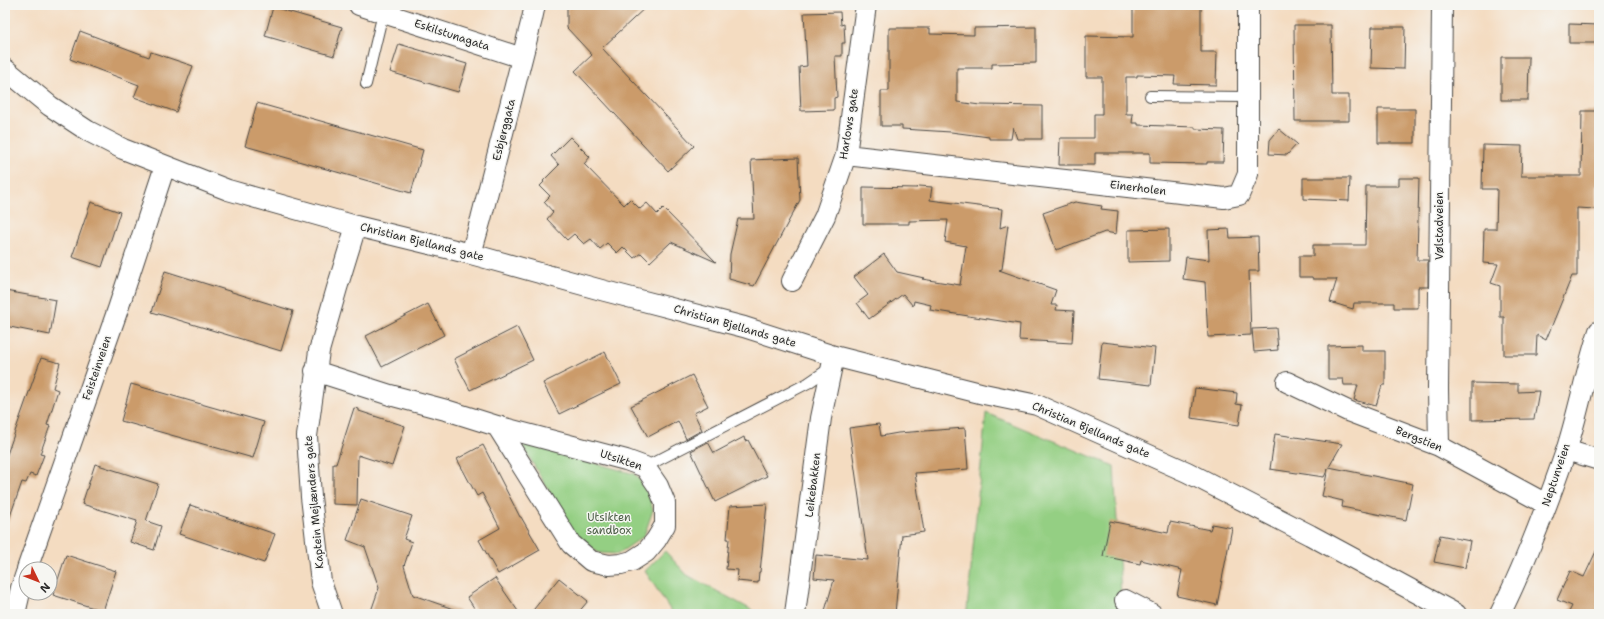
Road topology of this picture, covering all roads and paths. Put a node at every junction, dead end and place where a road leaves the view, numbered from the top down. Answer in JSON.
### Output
{"nodes":[{"id":1,"x":359,"y":5,"type":"edge"},
{"id":2,"x":535,"y":5,"type":"edge"},
{"id":3,"x":866,"y":5,"type":"edge"},
{"id":4,"x":1248,"y":5,"type":"edge"},
{"id":5,"x":1442,"y":5,"type":"edge"},
{"id":6,"x":383,"y":13,"type":"junction"},
{"id":7,"x":522,"y":58,"type":"junction"},
{"id":8,"x":5,"y":69,"type":"edge"},
{"id":9,"x":366,"y":84,"type":"dead end"},
{"id":10,"x":1150,"y":96,"type":"dead end"},
{"id":11,"x":1247,"y":97,"type":"junction"},
{"id":12,"x":846,"y":155,"type":"junction"},
{"id":13,"x":165,"y":166,"type":"junction"},
{"id":14,"x":356,"y":226,"type":"junction"},
{"id":15,"x":470,"y":254,"type":"junction"},
{"id":16,"x":792,"y":281,"type":"dead end"},
{"id":17,"x":1599,"y":331,"type":"edge"},
{"id":18,"x":832,"y":362,"type":"junction"},
{"id":19,"x":315,"y":371,"type":"junction"},
{"id":20,"x":1287,"y":382,"type":"dead end"},
{"id":21,"x":497,"y":426,"type":"junction"},
{"id":22,"x":1439,"y":446,"type":"junction"},
{"id":23,"x":1566,"y":450,"type":"junction"},
{"id":24,"x":1599,"y":460,"type":"edge"},
{"id":25,"x":645,"y":467,"type":"junction"},
{"id":26,"x":1546,"y":504,"type":"junction"},
{"id":27,"x":30,"y":561,"type":"edge"},
{"id":28,"x":1125,"y":600,"type":"dead end"},
{"id":29,"x":18,"y":601,"type":"edge"},
{"id":30,"x":15,"y":614,"type":"edge"},
{"id":31,"x":332,"y":614,"type":"edge"},
{"id":32,"x":795,"y":614,"type":"edge"},
{"id":33,"x":1152,"y":614,"type":"edge"},
{"id":34,"x":1456,"y":614,"type":"edge"},
{"id":35,"x":1500,"y":614,"type":"edge"}],
"edges":[{"from":1,"to":6,"type":"street","name":"Eskilstunagata"},
{"from":2,"to":7,"type":"street","name":"Esbjerggata"},
{"from":3,"to":12,"type":"street","name":"Harlows gate"},
{"from":4,"to":11,"type":"street","name":"Einerholen"},
{"from":5,"to":22,"type":"street","name":"Vølstadveien"},
{"from":6,"to":7,"type":"street","name":"Eskilstunagata"},
{"from":6,"to":9,"type":"lane"},
{"from":7,"to":15,"type":"street","name":"Esbjerggata"},
{"from":8,"to":13,"type":"street","name":"Christian Bjellands gate"},
{"from":10,"to":11,"type":"lane"},
{"from":11,"to":12,"type":"street","name":"Einerholen"},
{"from":12,"to":16,"type":"street","name":"Harlows gate"},
{"from":13,"to":14,"type":"street","name":"Christian Bjellands gate"},
{"from":13,"to":27,"type":"street","name":"Feisteinveien"},
{"from":14,"to":15,"type":"street","name":"Christian Bjellands gate"},
{"from":14,"to":19,"type":"street","name":"Kaptein Mejlænders gate"},
{"from":15,"to":18,"type":"street","name":"Christian Bjellands gate"},
{"from":17,"to":23,"type":"street","name":"Neptunveien"},
{"from":18,"to":25,"type":"lane"},
{"from":18,"to":32,"type":"street","name":"Leikebakken"},
{"from":18,"to":34,"type":"street","name":"Christian Bjellands gate"},
{"from":19,"to":21,"type":"street","name":"Utsikten"},
{"from":19,"to":31,"type":"street","name":"Kaptein Mejlænders gate"},
{"from":20,"to":22,"type":"street","name":"Bergstien"},
{"from":21,"to":25,"type":"street","name":"Utsikten"},
{"from":21,"to":25,"type":"street","name":"Utsikten"},
{"from":22,"to":26,"type":"street","name":"Bergstien"},
{"from":23,"to":24,"type":"street"},
{"from":23,"to":26,"type":"street","name":"Neptunveien"},
{"from":26,"to":35,"type":"street","name":"Neptunveien"},
{"from":28,"to":33,"type":"street"},
{"from":29,"to":30,"type":"street"}]}
